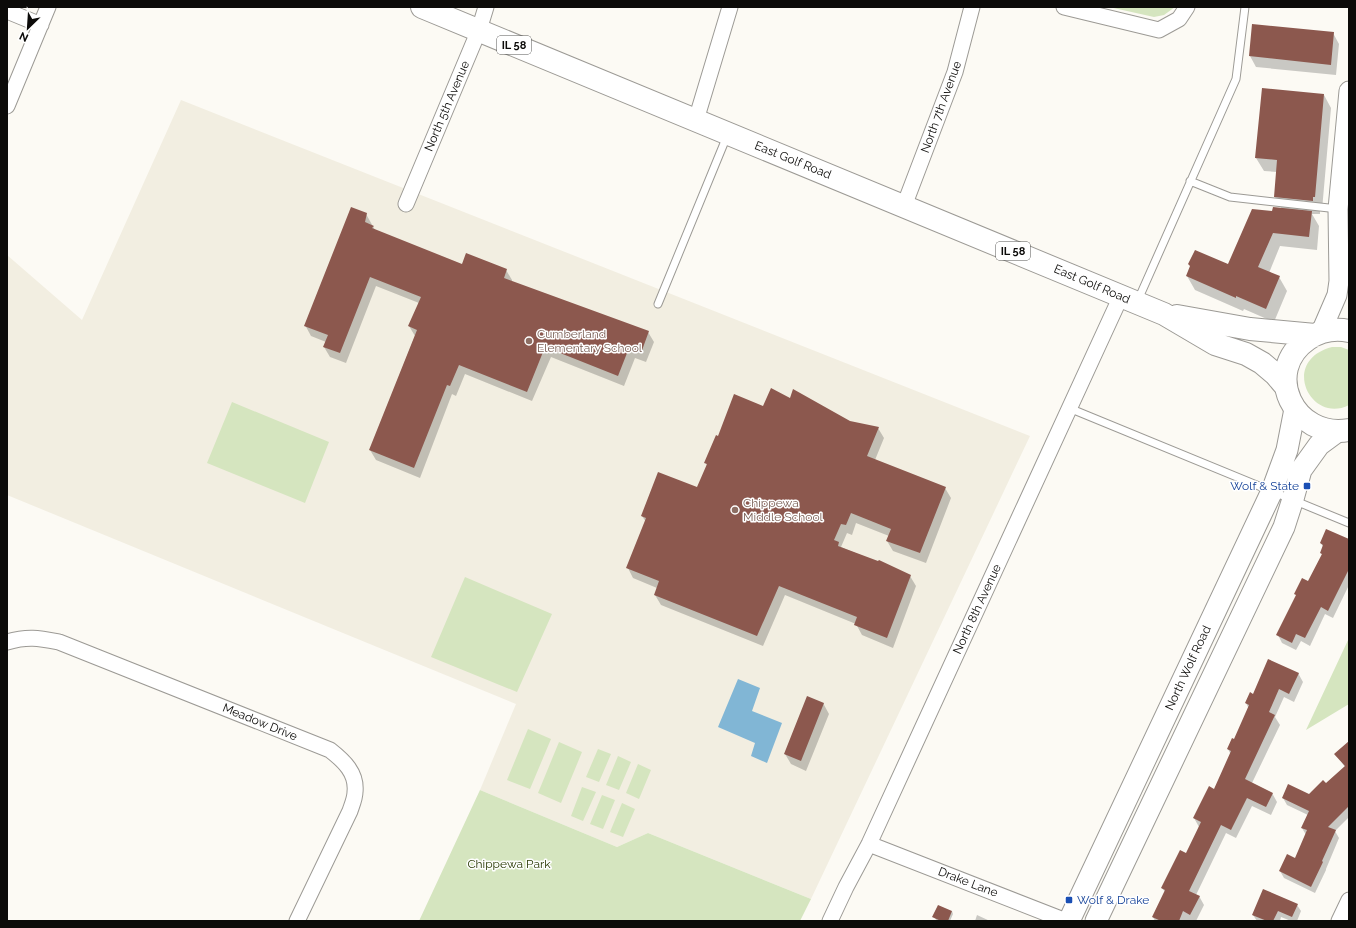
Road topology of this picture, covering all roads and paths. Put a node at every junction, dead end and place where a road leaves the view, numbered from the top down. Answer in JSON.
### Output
{"nodes":[{"id":1,"x":48,"y":7,"type":"edge"},
{"id":2,"x":422,"y":7,"type":"edge"},
{"id":3,"x":486,"y":7,"type":"edge"},
{"id":4,"x":730,"y":7,"type":"edge"},
{"id":5,"x":972,"y":7,"type":"edge"},
{"id":6,"x":1064,"y":7,"type":"edge"},
{"id":7,"x":1187,"y":7,"type":"edge"},
{"id":8,"x":1245,"y":7,"type":"edge"},
{"id":9,"x":7,"y":11,"type":"edge"},
{"id":10,"x":41,"y":25,"type":"junction"},
{"id":11,"x":479,"y":30,"type":"junction"},
{"id":12,"x":1349,"y":91,"type":"edge"},
{"id":13,"x":7,"y":106,"type":"edge"},
{"id":14,"x":696,"y":120,"type":"junction"},
{"id":15,"x":728,"y":133,"type":"junction"},
{"id":16,"x":1190,"y":181,"type":"junction"},
{"id":17,"x":406,"y":204,"type":"dead end"},
{"id":18,"x":904,"y":206,"type":"junction"},
{"id":19,"x":1338,"y":209,"type":"junction"},
{"id":20,"x":1129,"y":299,"type":"junction"},
{"id":21,"x":658,"y":304,"type":"dead end"},
{"id":22,"x":1164,"y":314,"type":"junction"},
{"id":23,"x":1349,"y":331,"type":"edge"},
{"id":24,"x":1318,"y":333,"type":"junction"},
{"id":25,"x":1286,"y":387,"type":"junction"},
{"id":26,"x":1070,"y":408,"type":"junction"},
{"id":27,"x":1294,"y":409,"type":"junction"},
{"id":28,"x":1346,"y":430,"type":"edge"},
{"id":29,"x":1272,"y":490,"type":"junction"},
{"id":30,"x":1293,"y":499,"type":"junction"},
{"id":31,"x":1349,"y":523,"type":"edge"},
{"id":32,"x":7,"y":642,"type":"edge"},
{"id":33,"x":869,"y":844,"type":"junction"},
{"id":34,"x":1349,"y":900,"type":"edge"},
{"id":35,"x":297,"y":921,"type":"edge"},
{"id":36,"x":830,"y":921,"type":"edge"},
{"id":37,"x":1067,"y":921,"type":"edge"},
{"id":38,"x":1096,"y":921,"type":"edge"},
{"id":39,"x":1339,"y":921,"type":"edge"}],
"edges":[{"from":1,"to":10,"type":"street"},
{"from":2,"to":11,"type":"main road","name":"East Golf Road","number":"IL 58"},
{"from":3,"to":11,"type":"street","name":"North 5th Avenue"},
{"from":4,"to":14,"type":"street"},
{"from":5,"to":18,"type":"street","name":"North 7th Avenue"},
{"from":6,"to":7,"type":"street"},
{"from":8,"to":16,"type":"lane"},
{"from":9,"to":10,"type":"street"},
{"from":10,"to":13,"type":"street"},
{"from":11,"to":14,"type":"main road","name":"East Golf Road","number":"IL 58"},
{"from":11,"to":17,"type":"street","name":"North 5th Avenue"},
{"from":12,"to":19,"type":"street"},
{"from":14,"to":15,"type":"main road","name":"East Golf Road","number":"IL 58"},
{"from":15,"to":18,"type":"main road","name":"East Golf Road","number":"IL 58"},
{"from":15,"to":21,"type":"lane"},
{"from":16,"to":19,"type":"lane"},
{"from":16,"to":20,"type":"lane"},
{"from":18,"to":20,"type":"main road","name":"East Golf Road","number":"IL 58"},
{"from":19,"to":24,"type":"street"},
{"from":20,"to":22,"type":"main road","name":"East Golf Road","number":"IL 58"},
{"from":20,"to":26,"type":"street","name":"North 8th Avenue"},
{"from":22,"to":24,"type":"main road","name":"East Golf Road","number":"IL 58"},
{"from":22,"to":25,"type":"main road","name":"East Golf Road","number":"IL 58"},
{"from":23,"to":24,"type":"main road","number":"IL 58"},
{"from":24,"to":25,"type":"main road","number":"IL 58"},
{"from":25,"to":27,"type":"main road","number":"IL 58"},
{"from":26,"to":29,"type":"lane"},
{"from":26,"to":33,"type":"street","name":"North 8th Avenue"},
{"from":27,"to":28,"type":"main road","number":"IL 58"},
{"from":27,"to":29,"type":"main road","name":"North Wolf Road"},
{"from":28,"to":30,"type":"main road"},
{"from":29,"to":30,"type":"lane"},
{"from":29,"to":37,"type":"main road","name":"North Wolf Road"},
{"from":30,"to":31,"type":"lane"},
{"from":30,"to":38,"type":"main road"},
{"from":32,"to":35,"type":"street","name":"Meadow Drive"},
{"from":33,"to":36,"type":"street","name":"North 8th Avenue"},
{"from":33,"to":37,"type":"street","name":"Drake Lane"},
{"from":34,"to":39,"type":"street"}]}
